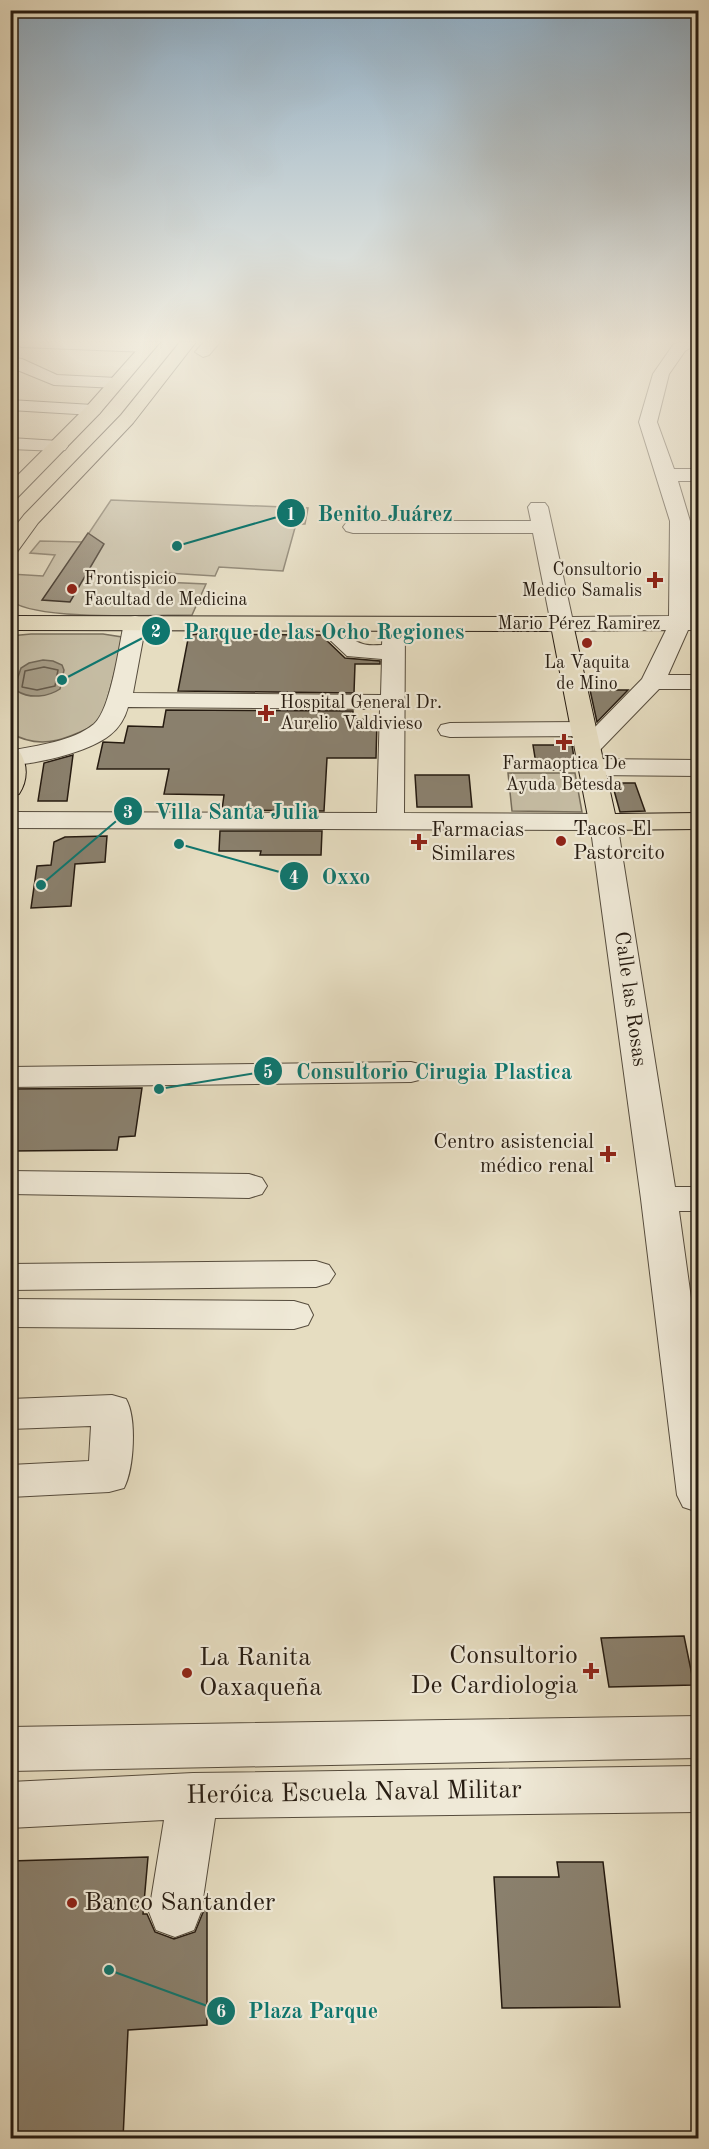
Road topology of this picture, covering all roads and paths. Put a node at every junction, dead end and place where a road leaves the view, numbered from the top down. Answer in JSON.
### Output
{"nodes":[{"id":1,"x":62,"y":442,"type":"edge"},
{"id":2,"x":105,"y":442,"type":"edge"},
{"id":3,"x":656,"y":442,"type":"edge"},
{"id":4,"x":10,"y":443,"type":"edge"},
{"id":5,"x":58,"y":447,"type":"junction"},
{"id":6,"x":668,"y":475,"type":"junction"},
{"id":7,"x":699,"y":475,"type":"edge"},
{"id":8,"x":10,"y":494,"type":"edge"},
{"id":9,"x":31,"y":519,"type":"junction"},
{"id":10,"x":689,"y":521,"type":"edge"},
{"id":11,"x":353,"y":527,"type":"dead end"},
{"id":12,"x":10,"y":531,"type":"edge"},
{"id":13,"x":10,"y":548,"type":"edge"},
{"id":14,"x":10,"y":610,"type":"edge"},
{"id":15,"x":10,"y":622,"type":"edge"},
{"id":16,"x":78,"y":623,"type":"junction"},
{"id":17,"x":135,"y":623,"type":"junction"},
{"id":18,"x":323,"y":623,"type":"junction"},
{"id":19,"x":689,"y":623,"type":"edge"},
{"id":20,"x":394,"y":624,"type":"junction"},
{"id":21,"x":562,"y":624,"type":"junction"},
{"id":22,"x":10,"y":632,"type":"edge"},
{"id":23,"x":393,"y":653,"type":"junction"},
{"id":24,"x":652,"y":682,"type":"junction"},
{"id":25,"x":699,"y":682,"type":"edge"},
{"id":26,"x":118,"y":700,"type":"junction"},
{"id":27,"x":392,"y":702,"type":"junction"},
{"id":28,"x":450,"y":730,"type":"dead end"},
{"id":29,"x":588,"y":748,"type":"junction"},
{"id":30,"x":11,"y":757,"type":"edge"},
{"id":31,"x":699,"y":768,"type":"edge"},
{"id":32,"x":10,"y":788,"type":"edge"},
{"id":33,"x":10,"y":819,"type":"edge"},
{"id":34,"x":390,"y":821,"type":"junction"},
{"id":35,"x":699,"y":821,"type":"edge"},
{"id":36,"x":603,"y":822,"type":"junction"},
{"id":37,"x":411,"y":1072,"type":"dead end"},
{"id":38,"x":10,"y":1077,"type":"edge"},
{"id":39,"x":10,"y":1182,"type":"edge"},
{"id":40,"x":249,"y":1186,"type":"dead end"},
{"id":41,"x":659,"y":1198,"type":"junction"},
{"id":42,"x":699,"y":1199,"type":"edge"},
{"id":43,"x":316,"y":1274,"type":"dead end"},
{"id":44,"x":10,"y":1276,"type":"edge"},
{"id":45,"x":10,"y":1313,"type":"edge"},
{"id":46,"x":294,"y":1315,"type":"dead end"},
{"id":47,"x":10,"y":1414,"type":"edge"},
{"id":48,"x":693,"y":1423,"type":"edge"},
{"id":49,"x":10,"y":1481,"type":"edge"},
{"id":50,"x":699,"y":1495,"type":"edge"},
{"id":51,"x":699,"y":1737,"type":"edge"},
{"id":52,"x":10,"y":1749,"type":"edge"},
{"id":53,"x":699,"y":1789,"type":"edge"},
{"id":54,"x":10,"y":1805,"type":"edge"}],
"edges":[{"from":1,"to":5,"type":"main road"},
{"from":2,"to":9,"type":"main road"},
{"from":3,"to":6,"type":"street"},
{"from":4,"to":5,"type":"street"},
{"from":5,"to":8,"type":"main road"},
{"from":6,"to":7,"type":"street"},
{"from":6,"to":10,"type":"street"},
{"from":9,"to":12,"type":"street"},
{"from":9,"to":13,"type":"main road"},
{"from":10,"to":19,"type":"street"},
{"from":11,"to":21,"type":"street","name":"Calle las Rosas"},
{"from":14,"to":16,"type":"main road"},
{"from":15,"to":16,"type":"main road","name":"Mario Pérez Ramirez"},
{"from":16,"to":17,"type":"main road","name":"Mario Pérez Ramirez"},
{"from":16,"to":22,"type":"main road"},
{"from":17,"to":18,"type":"main road","name":"Mario Pérez Ramirez"},
{"from":17,"to":26,"type":"street"},
{"from":18,"to":20,"type":"main road","name":"Mario Pérez Ramirez"},
{"from":18,"to":23,"type":"street"},
{"from":19,"to":21,"type":"street","name":"Mario Pérez Ramirez"},
{"from":19,"to":24,"type":"street"},
{"from":20,"to":21,"type":"main road","name":"Mario Pérez Ramirez"},
{"from":20,"to":23,"type":"street"},
{"from":21,"to":29,"type":"main road","name":"Calle las Rosas"},
{"from":23,"to":27,"type":"street"},
{"from":24,"to":25,"type":"street"},
{"from":24,"to":29,"type":"street"},
{"from":26,"to":27,"type":"street"},
{"from":26,"to":30,"type":"street"},
{"from":27,"to":34,"type":"street"},
{"from":28,"to":29,"type":"street"},
{"from":29,"to":31,"type":"street"},
{"from":29,"to":36,"type":"main road","name":"Calle las Rosas"},
{"from":30,"to":32,"type":"main road"},
{"from":33,"to":34,"type":"street"},
{"from":34,"to":36,"type":"street"},
{"from":35,"to":36,"type":"main road"},
{"from":36,"to":41,"type":"street","name":"Calle las Rosas"},
{"from":37,"to":38,"type":"street"},
{"from":39,"to":40,"type":"street"},
{"from":41,"to":42,"type":"street"},
{"from":41,"to":48,"type":"street","name":"Calle las Rosas"},
{"from":43,"to":44,"type":"street"},
{"from":45,"to":46,"type":"street"},
{"from":47,"to":49,"type":"street"},
{"from":48,"to":50,"type":"street","name":"Calle las Rosas"},
{"from":51,"to":52,"type":"street"},
{"from":53,"to":54,"type":"street","name":"Heróica Escuela Naval Militar"}]}
